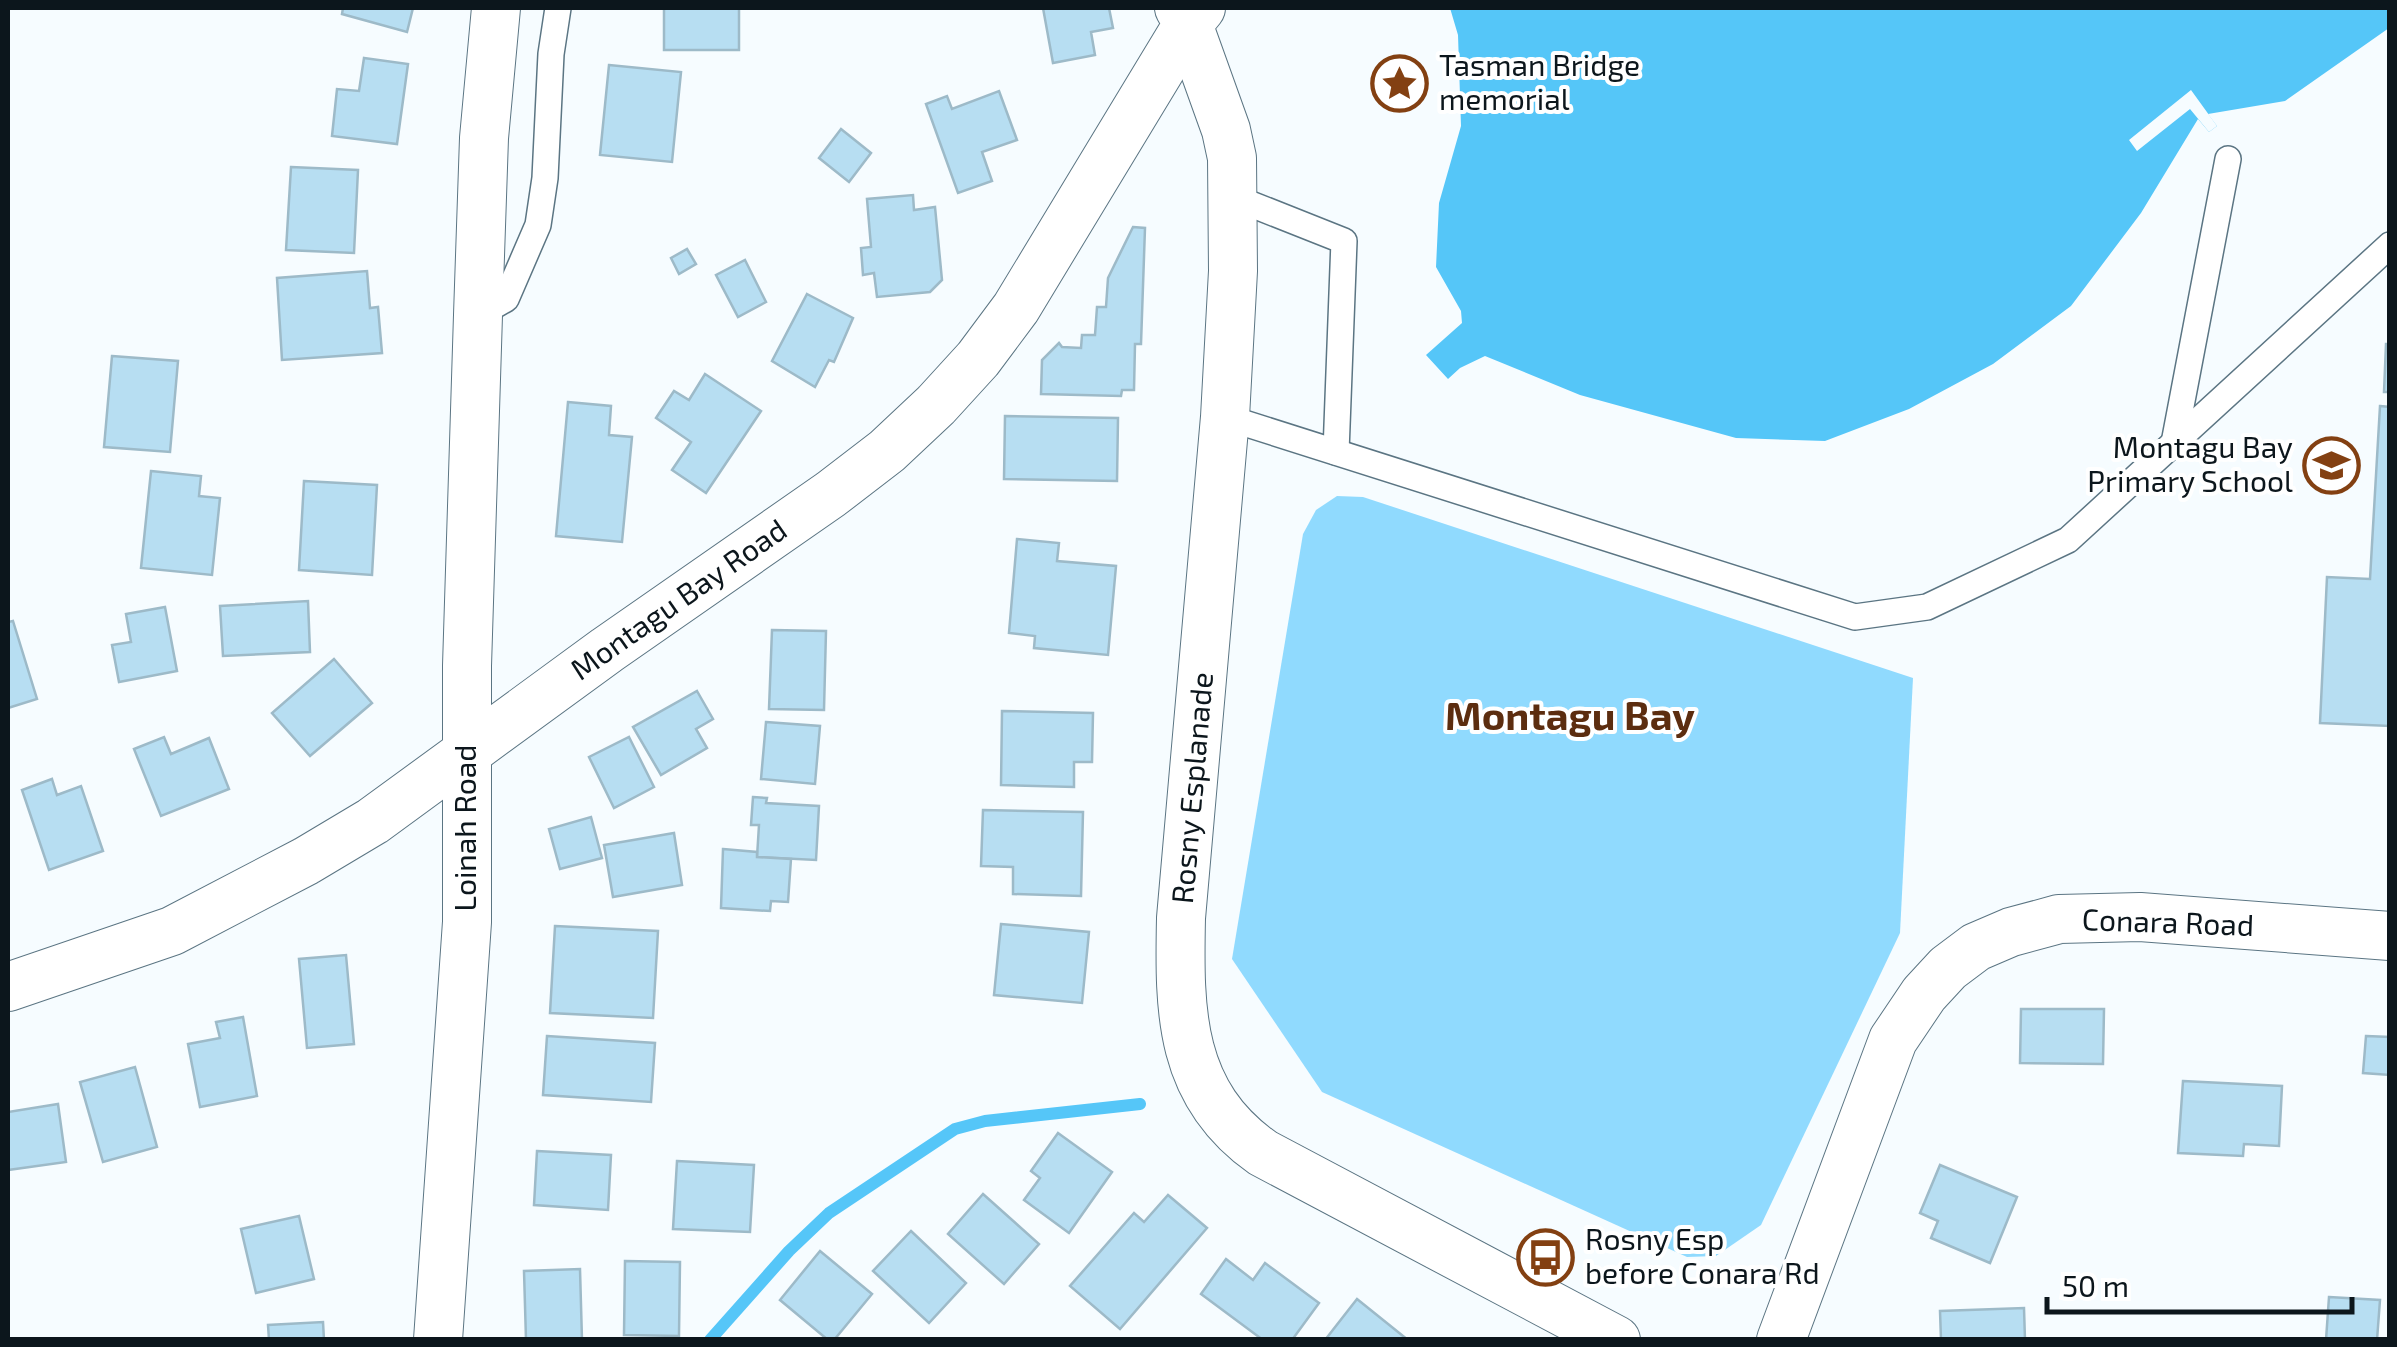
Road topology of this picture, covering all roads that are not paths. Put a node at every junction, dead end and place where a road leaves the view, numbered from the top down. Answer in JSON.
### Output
{"nodes":[{"id":1,"x":496,"y":8,"type":"edge"},
{"id":2,"x":558,"y":8,"type":"edge"},
{"id":3,"x":1190,"y":13,"type":"edge"},
{"id":4,"x":2228,"y":159,"type":"dead end"},
{"id":5,"x":1232,"y":197,"type":"junction"},
{"id":6,"x":2390,"y":244,"type":"edge"},
{"id":7,"x":478,"y":315,"type":"junction"},
{"id":8,"x":1225,"y":416,"type":"junction"},
{"id":9,"x":2174,"y":442,"type":"junction"},
{"id":10,"x":1336,"y":452,"type":"junction"},
{"id":11,"x":466,"y":754,"type":"junction"},
{"id":12,"x":2390,"y":936,"type":"edge"},
{"id":13,"x":8,"y":987,"type":"edge"},
{"id":14,"x":438,"y":1340,"type":"edge"},
{"id":15,"x":1616,"y":1340,"type":"edge"},
{"id":16,"x":1781,"y":1340,"type":"edge"}],
"edges":[{"from":1,"to":7,"type":"street","name":"Loinah Road"},
{"from":2,"to":7,"type":"lane"},
{"from":3,"to":5,"type":"street","name":"Rosny Esplanade"},
{"from":3,"to":11,"type":"street","name":"Montagu Bay Road"},
{"from":4,"to":9,"type":"lane"},
{"from":5,"to":8,"type":"street","name":"Rosny Esplanade"},
{"from":5,"to":10,"type":"lane"},
{"from":6,"to":9,"type":"lane"},
{"from":7,"to":11,"type":"street","name":"Loinah Road"},
{"from":8,"to":10,"type":"lane"},
{"from":8,"to":15,"type":"street","name":"Rosny Esplanade"},
{"from":9,"to":10,"type":"lane"},
{"from":11,"to":13,"type":"street","name":"Montagu Bay Road"},
{"from":11,"to":14,"type":"street","name":"Loinah Road"},
{"from":12,"to":16,"type":"street","name":"Conara Road"}]}
